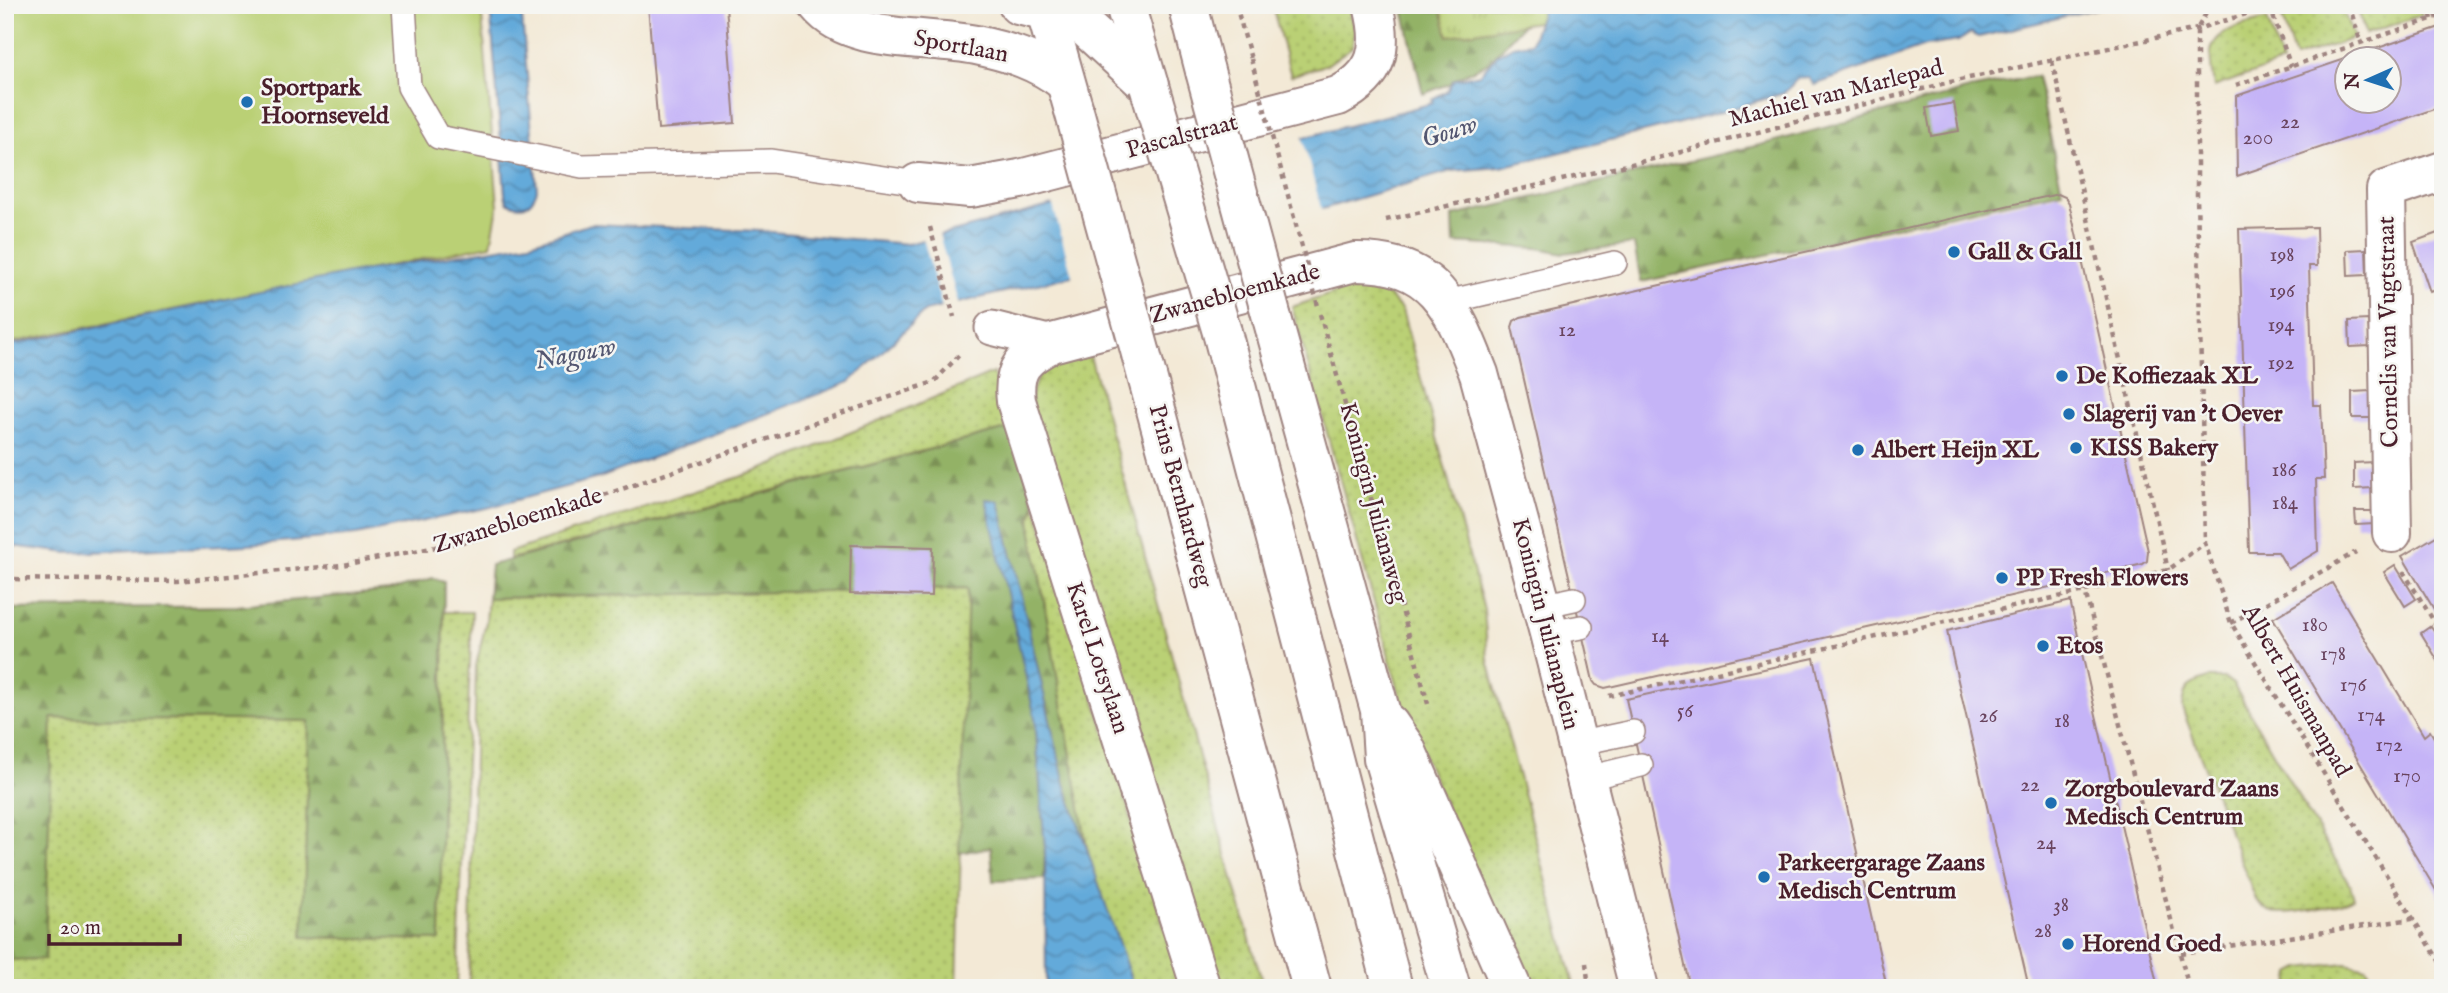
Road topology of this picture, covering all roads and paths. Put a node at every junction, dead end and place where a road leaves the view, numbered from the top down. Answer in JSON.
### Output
{"nodes":[{"id":1,"x":404,"y":5,"type":"edge"},
{"id":2,"x":818,"y":5,"type":"edge"},
{"id":3,"x":1125,"y":5,"type":"edge"},
{"id":4,"x":1188,"y":5,"type":"edge"},
{"id":5,"x":1236,"y":5,"type":"edge"},
{"id":6,"x":1373,"y":5,"type":"edge"},
{"id":7,"x":2211,"y":5,"type":"edge"},
{"id":8,"x":2349,"y":5,"type":"edge"},
{"id":9,"x":2427,"y":5,"type":"edge"},
{"id":10,"x":2273,"y":6,"type":"edge"},
{"id":11,"x":1035,"y":7,"type":"edge"},
{"id":12,"x":2443,"y":15,"type":"edge"},
{"id":13,"x":2432,"y":19,"type":"junction"},
{"id":14,"x":2197,"y":29,"type":"junction"},
{"id":15,"x":2361,"y":43,"type":"junction"},
{"id":16,"x":2052,"y":61,"type":"junction"},
{"id":17,"x":2291,"y":67,"type":"junction"},
{"id":18,"x":2236,"y":85,"type":"dead end"},
{"id":19,"x":1149,"y":86,"type":"junction"},
{"id":20,"x":1069,"y":94,"type":"junction"},
{"id":21,"x":2443,"y":172,"type":"edge"},
{"id":22,"x":918,"y":183,"type":"joint"},
{"id":23,"x":1409,"y":215,"type":"dead end"},
{"id":24,"x":932,"y":236,"type":"dead end"},
{"id":25,"x":1615,"y":263,"type":"dead end"},
{"id":26,"x":1418,"y":275,"type":"joint"},
{"id":27,"x":1447,"y":302,"type":"junction"},
{"id":28,"x":953,"y":310,"type":"dead end"},
{"id":29,"x":992,"y":328,"type":"joint"},
{"id":30,"x":1052,"y":343,"type":"junction"},
{"id":31,"x":2387,"y":535,"type":"junction"},
{"id":32,"x":2205,"y":542,"type":"junction"},
{"id":33,"x":2168,"y":570,"type":"junction"},
{"id":34,"x":5,"y":579,"type":"edge"},
{"id":35,"x":2085,"y":592,"type":"junction"},
{"id":36,"x":2231,"y":623,"type":"junction"},
{"id":37,"x":2443,"y":636,"type":"edge"},
{"id":38,"x":1567,"y":705,"type":"junction"},
{"id":39,"x":1380,"y":710,"type":"junction"},
{"id":40,"x":1432,"y":717,"type":"dead end"},
{"id":41,"x":1633,"y":732,"type":"dead end"},
{"id":42,"x":1580,"y":762,"type":"junction"},
{"id":43,"x":1641,"y":765,"type":"dead end"},
{"id":44,"x":2413,"y":919,"type":"junction"},
{"id":45,"x":2181,"y":953,"type":"junction"},
{"id":46,"x":2443,"y":967,"type":"edge"},
{"id":47,"x":1201,"y":988,"type":"edge"},
{"id":48,"x":1312,"y":988,"type":"edge"},
{"id":49,"x":1392,"y":988,"type":"edge"},
{"id":50,"x":1451,"y":988,"type":"edge"},
{"id":51,"x":1512,"y":988,"type":"edge"},
{"id":52,"x":1639,"y":988,"type":"edge"},
{"id":53,"x":2189,"y":988,"type":"edge"}],
"edges":[{"from":1,"to":22,"type":"lane"},
{"from":2,"to":20,"type":"main road","name":"Sportlaan"},
{"from":3,"to":19,"type":"main road"},
{"from":4,"to":39,"type":"main road","name":"Koningin Julianaweg","bridge":true},
{"from":5,"to":40,"type":"path","name":"Koningin Julianaweg","bridge":true},
{"from":6,"to":22,"type":"main road","name":"Pascalstraat"},
{"from":7,"to":14,"type":"path"},
{"from":8,"to":15,"type":"path"},
{"from":9,"to":13,"type":"path"},
{"from":10,"to":14,"type":"path","name":"Machiel van Marlepad"},
{"from":10,"to":17,"type":"path","name":"Machiel van Marlepad"},
{"from":11,"to":19,"type":"main road"},
{"from":11,"to":20,"type":"main road","name":"Prins Bernhardweg"},
{"from":12,"to":13,"type":"path"},
{"from":13,"to":15,"type":"path"},
{"from":14,"to":16,"type":"path","name":"Machiel van Marlepad"},
{"from":14,"to":32,"type":"path","name":"Albert Huismanpad"},
{"from":15,"to":17,"type":"path"},
{"from":16,"to":23,"type":"path","name":"Machiel van Marlepad"},
{"from":16,"to":33,"type":"path"},
{"from":17,"to":18,"type":"path"},
{"from":19,"to":49,"type":"main road","bridge":true},
{"from":20,"to":48,"type":"main road","name":"Prins Bernhardweg","bridge":true},
{"from":21,"to":31,"type":"main road","name":"Cornelis van Vugtstraat"},
{"from":24,"to":28,"type":"path"},
{"from":25,"to":27,"type":"lane"},
{"from":26,"to":27,"type":"main road","name":"Koningin Julianaplein"},
{"from":26,"to":30,"type":"main road","name":"Zwanebloemkade"},
{"from":27,"to":38,"type":"main road","name":"Koningin Julianaplein"},
{"from":29,"to":30,"type":"street"},
{"from":29,"to":34,"type":"path","name":"Zwanebloemkade"},
{"from":30,"to":47,"type":"main road","name":"Karel Lotsylaan"},
{"from":31,"to":36,"type":"path"},
{"from":31,"to":37,"type":"path"},
{"from":32,"to":33,"type":"path"},
{"from":32,"to":36,"type":"path","name":"Albert Huismanpad"},
{"from":33,"to":35,"type":"path"},
{"from":35,"to":38,"type":"path"},
{"from":35,"to":45,"type":"path"},
{"from":36,"to":44,"type":"path","name":"Albert Huismanpad"},
{"from":38,"to":42,"type":"main road","name":"Koningin Julianaplein"},
{"from":39,"to":50,"type":"main road","name":"Koningin Julianaweg"},
{"from":39,"to":51,"type":"main road","name":"Koningin Julianaweg"},
{"from":41,"to":42,"type":"lane"},
{"from":42,"to":43,"type":"lane"},
{"from":42,"to":52,"type":"main road","name":"Koningin Julianaplein"},
{"from":44,"to":45,"type":"path"},
{"from":44,"to":46,"type":"path","name":"Albert Huismanpad"},
{"from":45,"to":53,"type":"path"}]}
